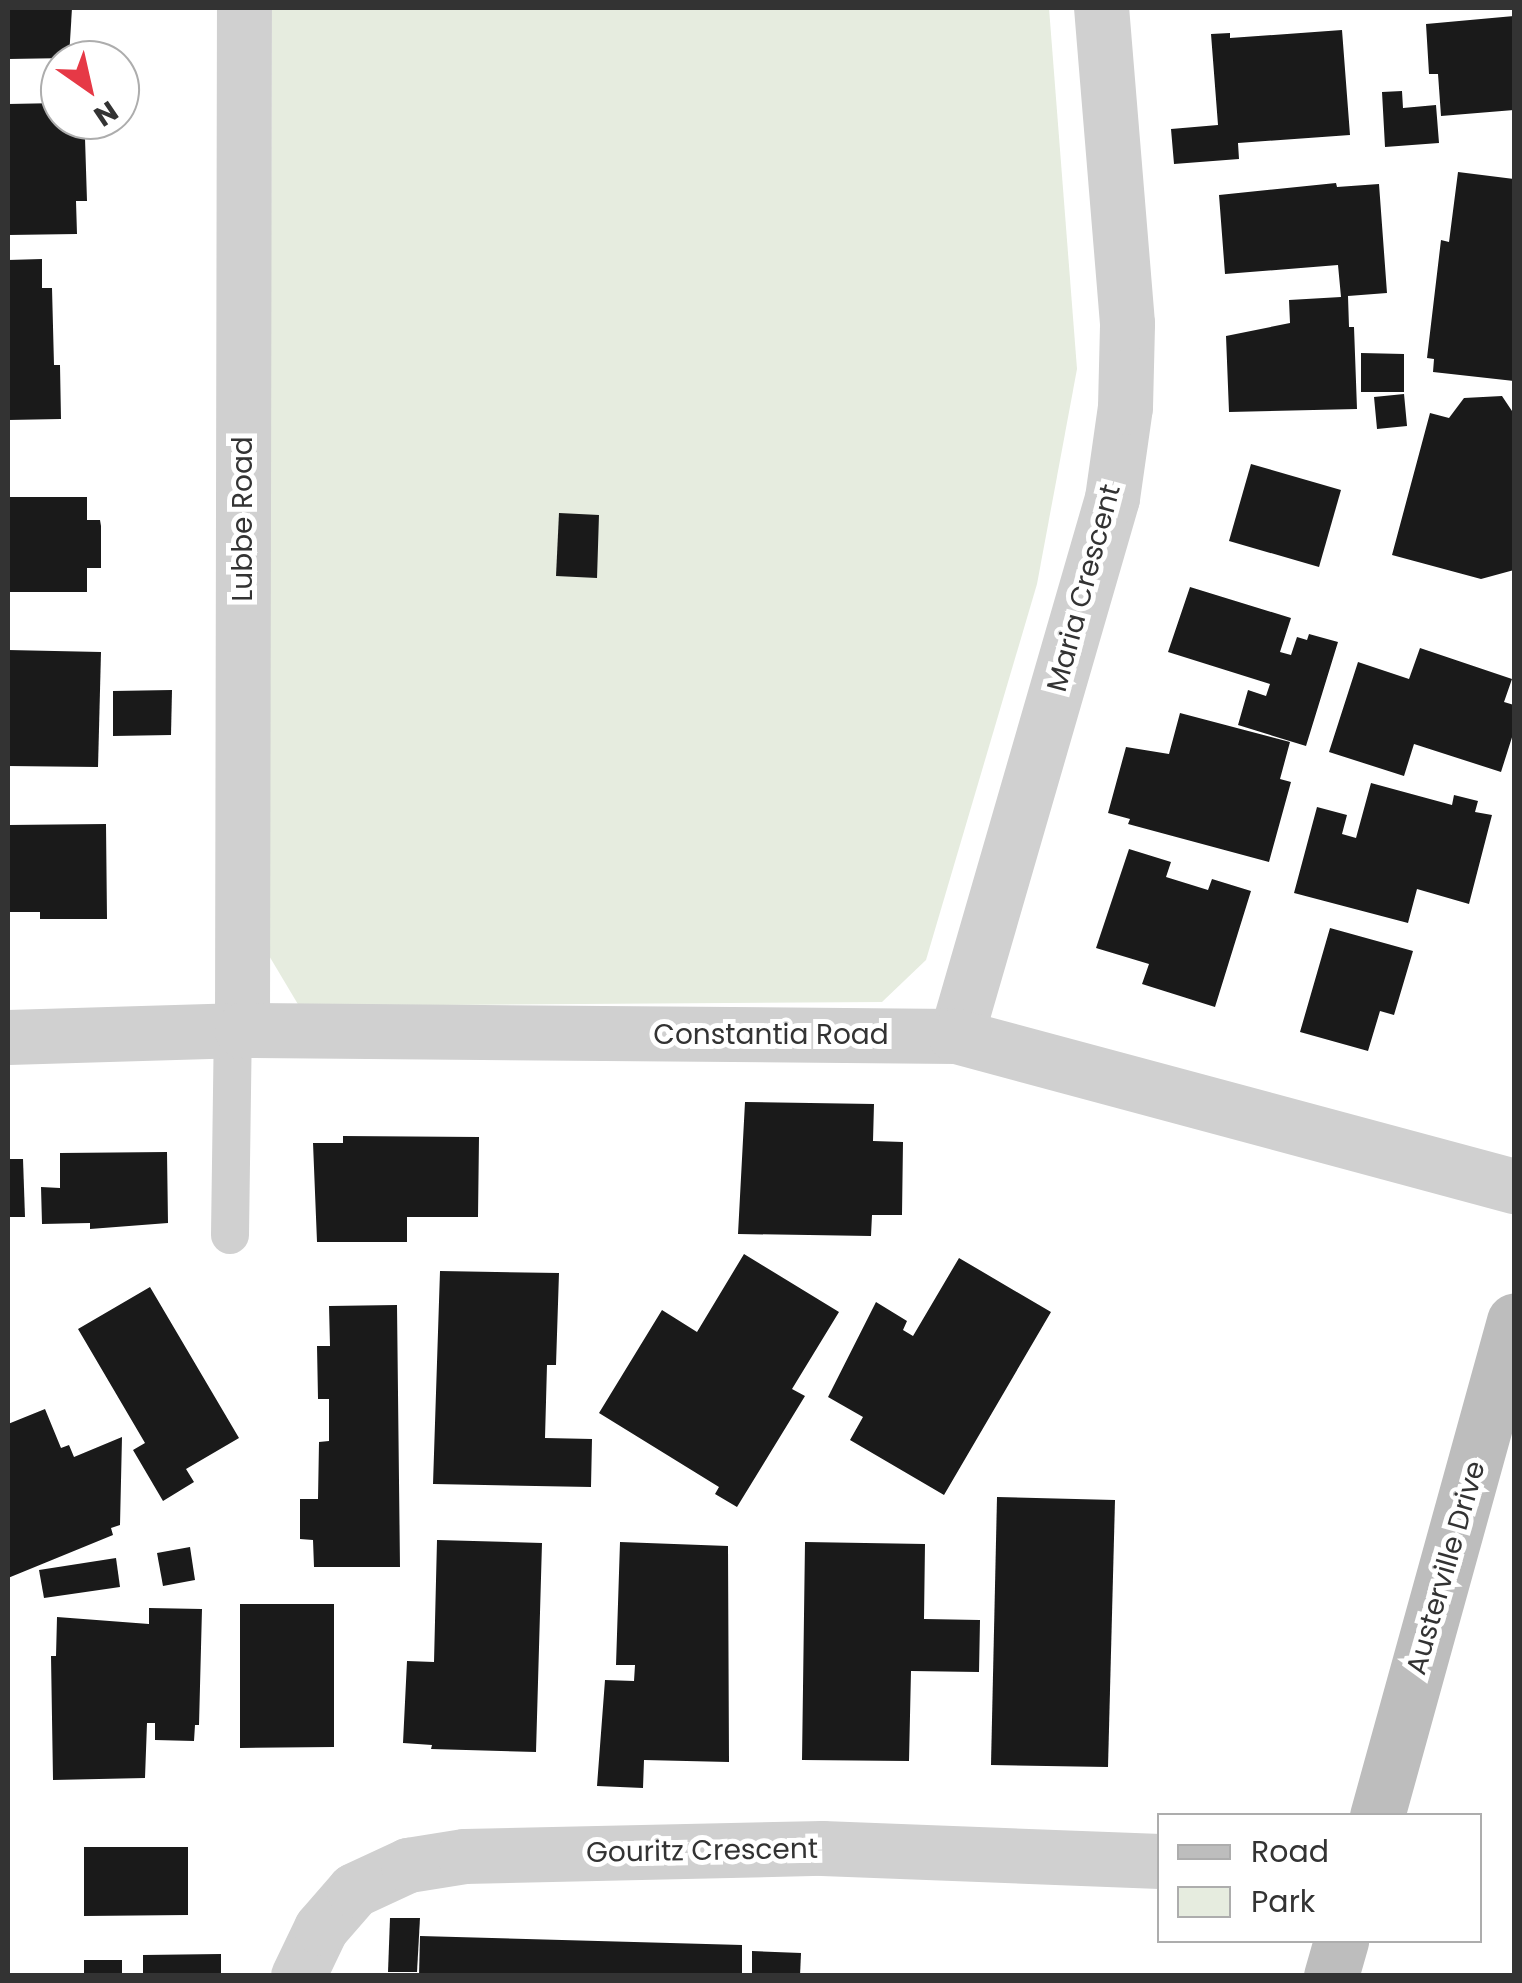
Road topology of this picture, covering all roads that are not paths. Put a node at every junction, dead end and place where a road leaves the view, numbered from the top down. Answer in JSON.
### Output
{"nodes":[{"id":1,"x":244,"y":8,"type":"edge"},
{"id":2,"x":1101,"y":8,"type":"edge"},
{"id":3,"x":237,"y":1031,"type":"junction"},
{"id":4,"x":956,"y":1036,"type":"junction"},
{"id":5,"x":8,"y":1037,"type":"edge"},
{"id":6,"x":1514,"y":1186,"type":"edge"},
{"id":7,"x":230,"y":1235,"type":"dead end"},
{"id":8,"x":1514,"y":1321,"type":"edge"},
{"id":9,"x":1378,"y":1813,"type":"edge"},
{"id":10,"x":1157,"y":1861,"type":"edge"},
{"id":11,"x":1340,"y":1943,"type":"edge"},
{"id":12,"x":298,"y":1976,"type":"edge"},
{"id":13,"x":1331,"y":1976,"type":"edge"}],
"edges":[{"from":1,"to":3,"type":"street","name":"Lubbe Road"},
{"from":2,"to":4,"type":"street","name":"Maria Crescent"},
{"from":3,"to":4,"type":"street","name":"Constantia Road"},
{"from":3,"to":5,"type":"street","name":"Constantia Road"},
{"from":3,"to":7,"type":"lane"},
{"from":4,"to":6,"type":"street","name":"Constantia Road"},
{"from":8,"to":9,"type":"street","name":"Austerville Drive"},
{"from":10,"to":12,"type":"street","name":"Gouritz Crescent"},
{"from":11,"to":13,"type":"street"}]}
